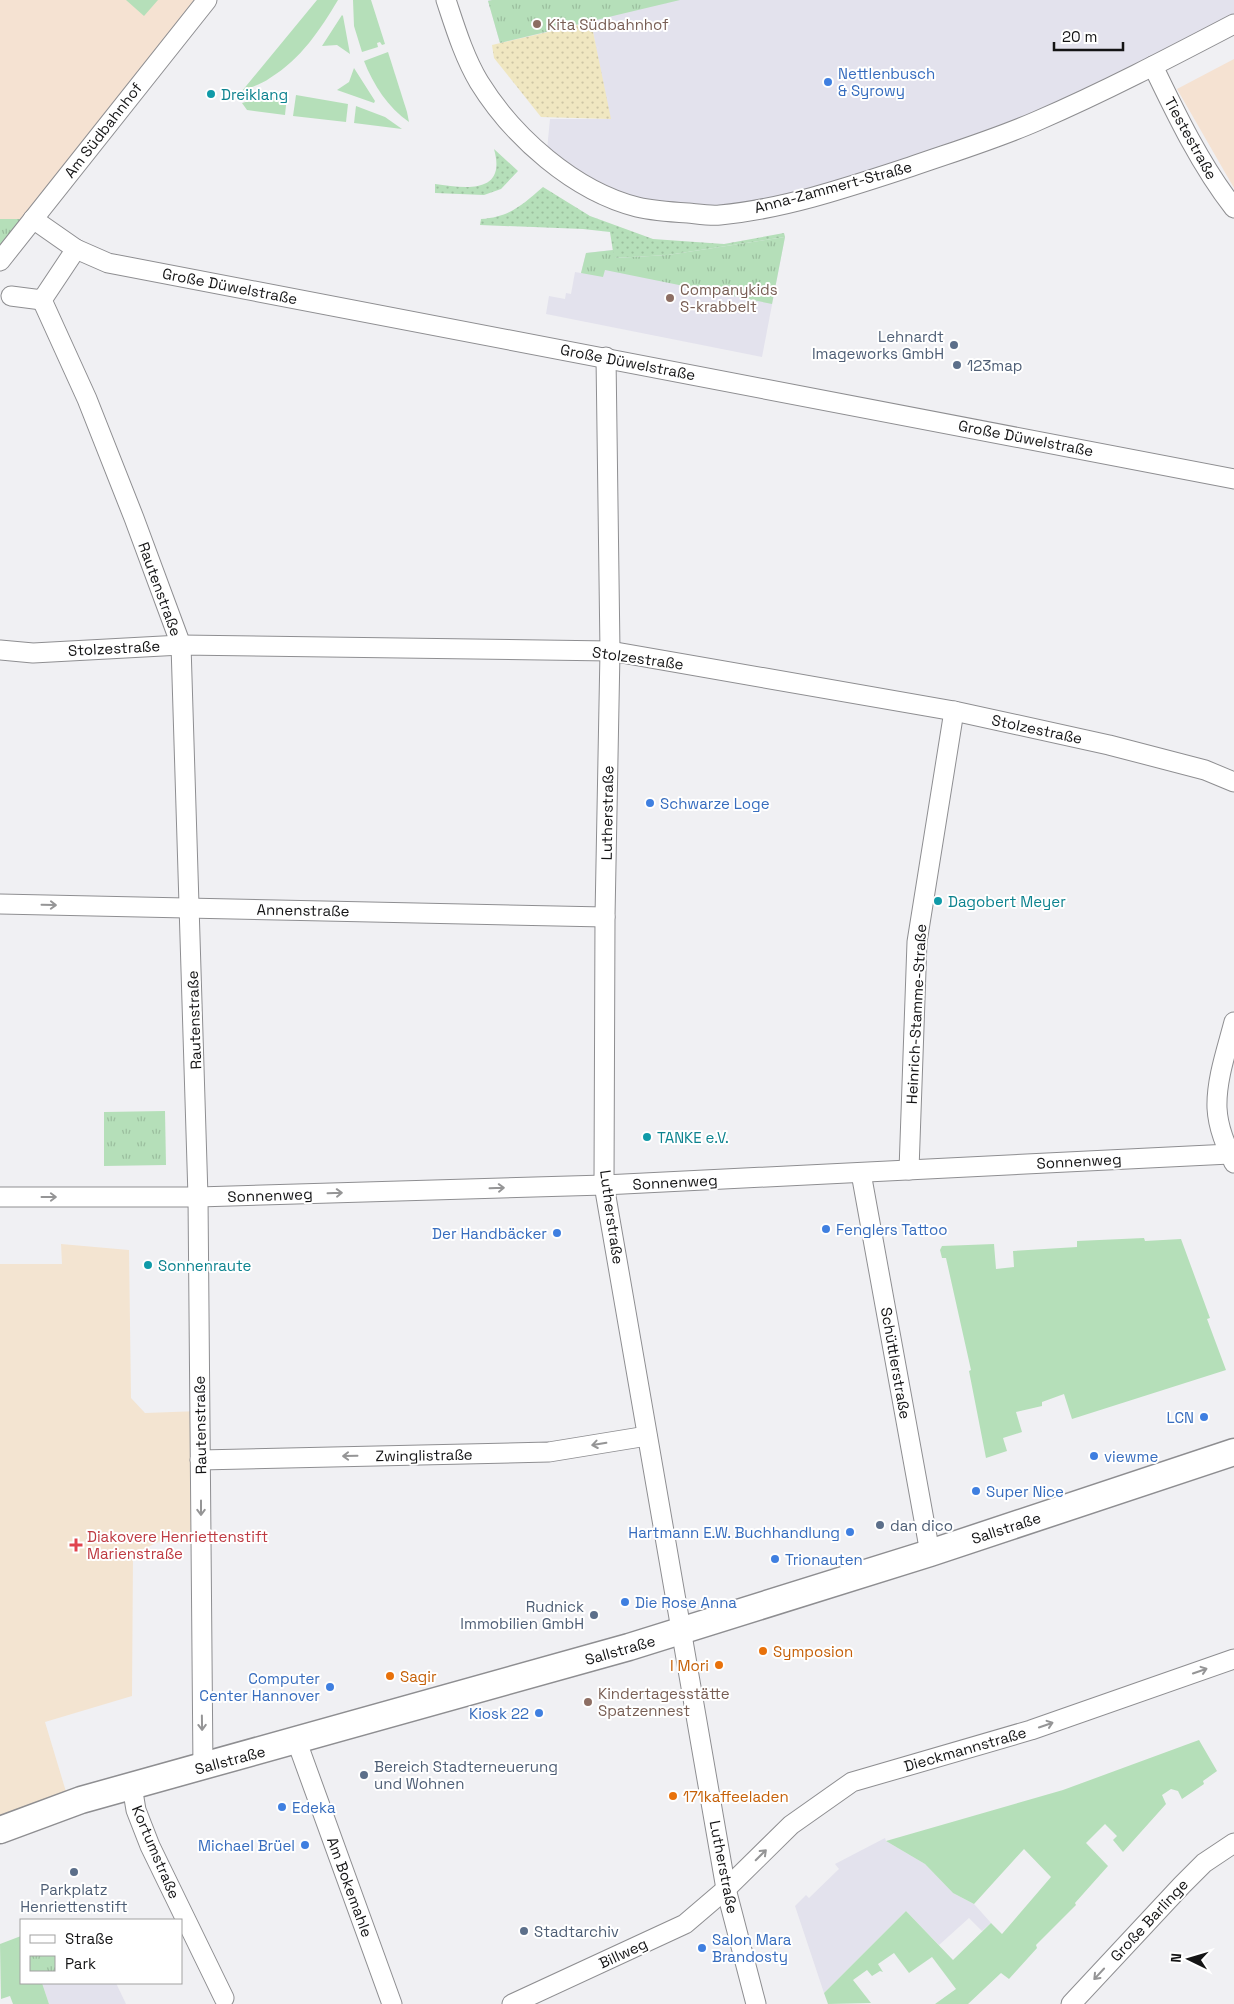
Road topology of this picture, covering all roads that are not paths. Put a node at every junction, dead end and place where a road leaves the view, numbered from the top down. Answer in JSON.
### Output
{"nodes":[{"id":1,"x":207,"y":0,"type":"edge"},
{"id":2,"x":446,"y":0,"type":"edge"},
{"id":3,"x":1234,"y":24,"type":"edge"},
{"id":4,"x":1153,"y":66,"type":"junction"},
{"id":5,"x":1234,"y":208,"type":"edge"},
{"id":6,"x":33,"y":219,"type":"junction"},
{"id":7,"x":76,"y":249,"type":"junction"},
{"id":8,"x":0,"y":260,"type":"edge"},
{"id":9,"x":11,"y":296,"type":"dead end"},
{"id":10,"x":42,"y":300,"type":"junction"},
{"id":11,"x":606,"y":357,"type":"junction"},
{"id":12,"x":1234,"y":479,"type":"edge"},
{"id":13,"x":181,"y":644,"type":"junction"},
{"id":14,"x":0,"y":650,"type":"edge"},
{"id":15,"x":610,"y":651,"type":"junction"},
{"id":16,"x":954,"y":711,"type":"junction"},
{"id":17,"x":1234,"y":782,"type":"edge"},
{"id":18,"x":0,"y":904,"type":"edge"},
{"id":19,"x":191,"y":907,"type":"junction"},
{"id":20,"x":605,"y":918,"type":"junction"},
{"id":21,"x":1234,"y":1022,"type":"edge"},
{"id":22,"x":1232,"y":1159,"type":"edge"},
{"id":23,"x":909,"y":1170,"type":"junction"},
{"id":24,"x":861,"y":1173,"type":"junction"},
{"id":25,"x":604,"y":1185,"type":"junction"},
{"id":26,"x":0,"y":1196,"type":"edge"},
{"id":27,"x":198,"y":1197,"type":"junction"},
{"id":28,"x":647,"y":1436,"type":"junction"},
{"id":29,"x":1234,"y":1452,"type":"edge"},
{"id":30,"x":200,"y":1460,"type":"junction"},
{"id":31,"x":930,"y":1552,"type":"junction"},
{"id":32,"x":681,"y":1631,"type":"junction"},
{"id":33,"x":1234,"y":1659,"type":"edge"},
{"id":34,"x":297,"y":1742,"type":"junction"},
{"id":35,"x":203,"y":1768,"type":"junction"},
{"id":36,"x":132,"y":1786,"type":"junction"},
{"id":37,"x":0,"y":1830,"type":"edge"},
{"id":38,"x":1234,"y":1843,"type":"edge"},
{"id":39,"x":726,"y":1890,"type":"junction"},
{"id":40,"x":224,"y":1998,"type":"dead end"},
{"id":41,"x":392,"y":2004,"type":"edge"},
{"id":42,"x":512,"y":2004,"type":"edge"},
{"id":43,"x":756,"y":2004,"type":"edge"},
{"id":44,"x":1071,"y":2004,"type":"edge"}],
"edges":[{"from":1,"to":6,"type":"street","name":"Am Südbahnhof"},
{"from":2,"to":4,"type":"street","name":"Anna-Zammert-Straße"},
{"from":3,"to":4,"type":"street","name":"Anna-Zammert-Straße"},
{"from":4,"to":5,"type":"street","name":"Tiestestraße"},
{"from":6,"to":7,"type":"street","name":"Große Düwelstraße"},
{"from":6,"to":8,"type":"street","name":"Am Südbahnhof"},
{"from":7,"to":10,"type":"street"},
{"from":7,"to":11,"type":"street","name":"Große Düwelstraße"},
{"from":9,"to":10,"type":"street"},
{"from":10,"to":13,"type":"street","name":"Rautenstraße"},
{"from":11,"to":12,"type":"street","name":"Große Düwelstraße"},
{"from":11,"to":15,"type":"street","name":"Lutherstraße"},
{"from":13,"to":14,"type":"street","name":"Stolzestraße"},
{"from":13,"to":15,"type":"street","name":"Stolzestraße"},
{"from":13,"to":19,"type":"street","name":"Rautenstraße"},
{"from":15,"to":16,"type":"street","name":"Stolzestraße"},
{"from":15,"to":20,"type":"street","name":"Lutherstraße"},
{"from":16,"to":17,"type":"street","name":"Stolzestraße"},
{"from":16,"to":23,"type":"street","name":"Heinrich-Stamme-Straße"},
{"from":18,"to":19,"type":"street","name":"Annenstraße","one_way":true},
{"from":19,"to":20,"type":"street","name":"Annenstraße"},
{"from":19,"to":27,"type":"street","name":"Rautenstraße"},
{"from":20,"to":25,"type":"street","name":"Lutherstraße"},
{"from":21,"to":22,"type":"street"},
{"from":22,"to":23,"type":"street","name":"Sonnenweg"},
{"from":23,"to":24,"type":"street","name":"Sonnenweg"},
{"from":24,"to":25,"type":"street","name":"Sonnenweg"},
{"from":24,"to":31,"type":"street","name":"Schüttlerstraße"},
{"from":27,"to":25,"type":"street","name":"Sonnenweg","one_way":true},
{"from":25,"to":28,"type":"street","name":"Lutherstraße"},
{"from":26,"to":27,"type":"street","name":"Sonnenweg","one_way":true},
{"from":27,"to":30,"type":"street","name":"Rautenstraße"},
{"from":28,"to":30,"type":"street","name":"Zwinglistraße","one_way":true},
{"from":28,"to":32,"type":"street","name":"Lutherstraße"},
{"from":29,"to":31,"type":"street","name":"Sallstraße"},
{"from":30,"to":35,"type":"street","name":"Rautenstraße","one_way":true},
{"from":31,"to":32,"type":"street","name":"Sallstraße"},
{"from":32,"to":34,"type":"street","name":"Sallstraße"},
{"from":32,"to":39,"type":"street","name":"Lutherstraße"},
{"from":39,"to":33,"type":"street","name":"Dieckmannstraße","one_way":true},
{"from":34,"to":35,"type":"street","name":"Sallstraße"},
{"from":34,"to":41,"type":"street","name":"Am Bokemahle"},
{"from":35,"to":36,"type":"street","name":"Sallstraße"},
{"from":36,"to":37,"type":"street","name":"Sallstraße"},
{"from":36,"to":40,"type":"street","name":"Kortumstraße"},
{"from":38,"to":44,"type":"street","name":"Große Barlinge","one_way":true},
{"from":39,"to":42,"type":"street","name":"Billweg"},
{"from":39,"to":43,"type":"street","name":"Lutherstraße"}]}
